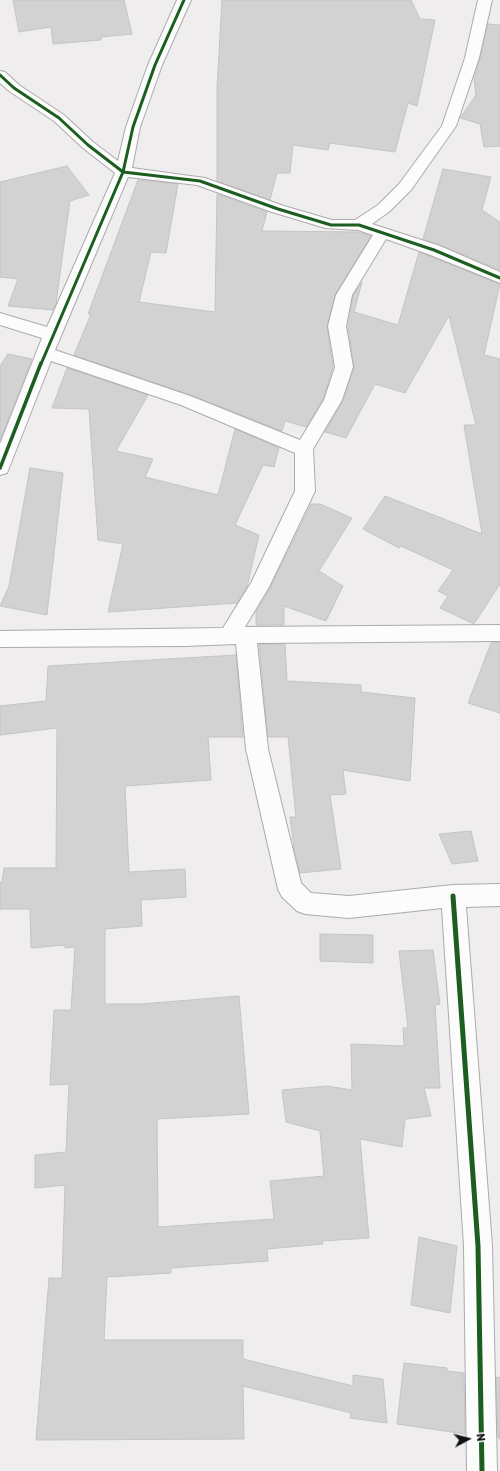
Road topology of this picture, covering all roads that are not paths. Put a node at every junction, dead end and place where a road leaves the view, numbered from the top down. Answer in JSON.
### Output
{"nodes":[{"id":1,"x":184,"y":0,"type":"edge"},
{"id":2,"x":487,"y":5,"type":"edge"},
{"id":3,"x":0,"y":75,"type":"edge"},
{"id":4,"x":123,"y":172,"type":"junction"},
{"id":5,"x":359,"y":225,"type":"junction"},
{"id":6,"x":382,"y":233,"type":"junction"},
{"id":7,"x":500,"y":278,"type":"edge"},
{"id":8,"x":0,"y":319,"type":"edge"},
{"id":9,"x":52,"y":335,"type":"junction"},
{"id":10,"x":46,"y":353,"type":"junction"},
{"id":11,"x":304,"y":449,"type":"junction"},
{"id":12,"x":0,"y":468,"type":"edge"},
{"id":13,"x":500,"y":633,"type":"edge"},
{"id":14,"x":237,"y":636,"type":"junction"},
{"id":15,"x":0,"y":639,"type":"edge"},
{"id":16,"x":500,"y":895,"type":"edge"},
{"id":17,"x":453,"y":896,"type":"junction"},
{"id":18,"x":482,"y":1471,"type":"edge"}],
"edges":[{"from":1,"to":4,"type":"street"},
{"from":2,"to":5,"type":"street"},
{"from":3,"to":4,"type":"street"},
{"from":4,"to":5,"type":"street"},
{"from":4,"to":9,"type":"street"},
{"from":5,"to":6,"type":"street"},
{"from":6,"to":7,"type":"street"},
{"from":6,"to":11,"type":"street"},
{"from":8,"to":9,"type":"street"},
{"from":9,"to":10,"type":"street"},
{"from":10,"to":11,"type":"street"},
{"from":10,"to":12,"type":"street"},
{"from":11,"to":14,"type":"street"},
{"from":13,"to":14,"type":"street"},
{"from":14,"to":15,"type":"street"},
{"from":14,"to":17,"type":"street"},
{"from":16,"to":17,"type":"street"},
{"from":17,"to":18,"type":"street"}]}
